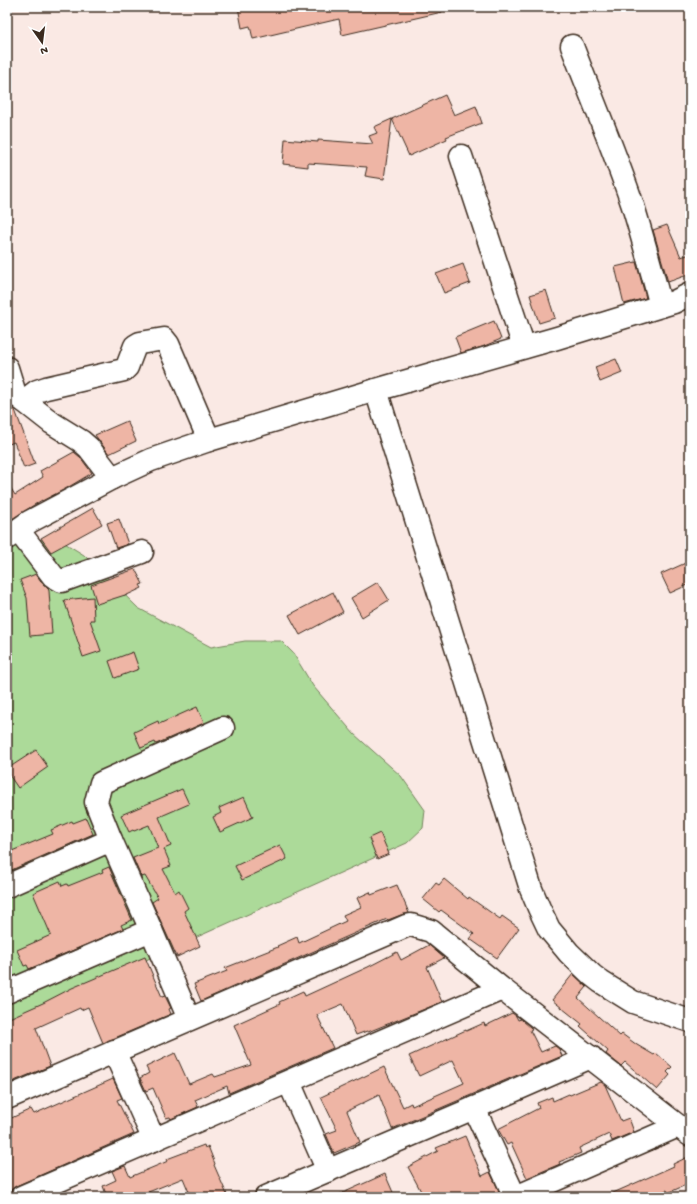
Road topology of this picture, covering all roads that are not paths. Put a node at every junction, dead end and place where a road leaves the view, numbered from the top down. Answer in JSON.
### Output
{"nodes":[{"id":1,"x":572,"y":46,"type":"dead end"},
{"id":2,"x":461,"y":156,"type":"dead end"},
{"id":3,"x":690,"y":294,"type":"edge"},
{"id":4,"x":661,"y":306,"type":"junction"},
{"id":5,"x":524,"y":348,"type":"junction"},
{"id":6,"x":7,"y":368,"type":"edge"},
{"id":7,"x":376,"y":390,"type":"junction"},
{"id":8,"x":24,"y":401,"type":"junction"},
{"id":9,"x":209,"y":440,"type":"junction"},
{"id":10,"x":112,"y":478,"type":"junction"},
{"id":11,"x":13,"y":534,"type":"edge"},
{"id":12,"x":142,"y":552,"type":"dead end"},
{"id":13,"x":223,"y":728,"type":"dead end"},
{"id":14,"x":111,"y":840,"type":"junction"},
{"id":15,"x":7,"y":886,"type":"edge"},
{"id":16,"x":151,"y":930,"type":"junction"},
{"id":17,"x":502,"y":989,"type":"junction"},
{"id":18,"x":7,"y":992,"type":"edge"},
{"id":19,"x":189,"y":1019,"type":"junction"},
{"id":20,"x":690,"y":1021,"type":"edge"},
{"id":21,"x":114,"y":1051,"type":"junction"},
{"id":22,"x":591,"y":1057,"type":"junction"},
{"id":23,"x":289,"y":1082,"type":"junction"},
{"id":24,"x":7,"y":1098,"type":"edge"},
{"id":25,"x":474,"y":1108,"type":"junction"},
{"id":26,"x":684,"y":1131,"type":"edge"},
{"id":27,"x":154,"y":1140,"type":"junction"},
{"id":28,"x":328,"y":1171,"type":"junction"},
{"id":29,"x":21,"y":1197,"type":"edge"},
{"id":30,"x":266,"y":1197,"type":"edge"},
{"id":31,"x":515,"y":1197,"type":"edge"}],
"edges":[{"from":1,"to":4,"type":"street"},
{"from":2,"to":5,"type":"street"},
{"from":3,"to":4,"type":"street"},
{"from":4,"to":5,"type":"street"},
{"from":5,"to":7,"type":"street"},
{"from":6,"to":8,"type":"street"},
{"from":7,"to":9,"type":"street"},
{"from":7,"to":20,"type":"street"},
{"from":8,"to":9,"type":"street"},
{"from":8,"to":10,"type":"street"},
{"from":9,"to":10,"type":"street"},
{"from":10,"to":11,"type":"street"},
{"from":11,"to":12,"type":"street"},
{"from":13,"to":14,"type":"street"},
{"from":14,"to":15,"type":"street"},
{"from":14,"to":16,"type":"street"},
{"from":16,"to":18,"type":"street"},
{"from":16,"to":19,"type":"street"},
{"from":17,"to":19,"type":"street"},
{"from":17,"to":22,"type":"street"},
{"from":17,"to":23,"type":"street"},
{"from":19,"to":21,"type":"street"},
{"from":21,"to":24,"type":"street"},
{"from":21,"to":27,"type":"street"},
{"from":22,"to":25,"type":"street"},
{"from":22,"to":26,"type":"street"},
{"from":23,"to":27,"type":"street"},
{"from":23,"to":28,"type":"street"},
{"from":25,"to":28,"type":"street"},
{"from":25,"to":31,"type":"street"},
{"from":26,"to":31,"type":"street"},
{"from":27,"to":29,"type":"street"},
{"from":28,"to":30,"type":"street"}]}
